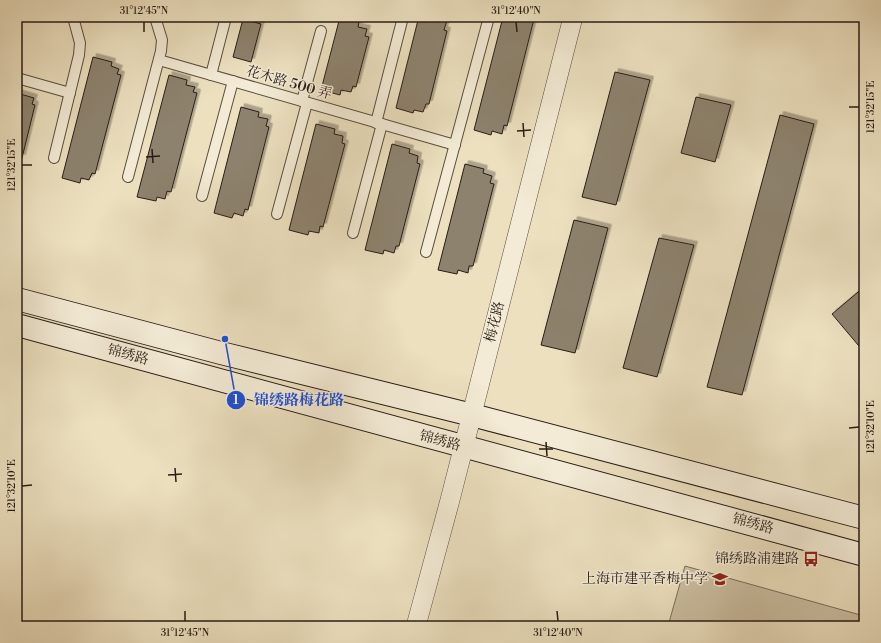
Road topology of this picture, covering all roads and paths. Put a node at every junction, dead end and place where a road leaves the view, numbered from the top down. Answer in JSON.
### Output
{"nodes":[{"id":1,"x":74,"y":17,"type":"edge"},
{"id":2,"x":155,"y":17,"type":"edge"},
{"id":3,"x":226,"y":17,"type":"edge"},
{"id":4,"x":403,"y":17,"type":"edge"},
{"id":5,"x":489,"y":17,"type":"edge"},
{"id":6,"x":573,"y":17,"type":"edge"},
{"id":7,"x":321,"y":31,"type":"dead end"},
{"id":8,"x":159,"y":60,"type":"junction"},
{"id":9,"x":211,"y":75,"type":"junction"},
{"id":10,"x":17,"y":78,"type":"edge"},
{"id":11,"x":233,"y":81,"type":"junction"},
{"id":12,"x":70,"y":92,"type":"junction"},
{"id":13,"x":304,"y":102,"type":"junction"},
{"id":14,"x":379,"y":124,"type":"junction"},
{"id":15,"x":455,"y":145,"type":"junction"},
{"id":16,"x":54,"y":158,"type":"dead end"},
{"id":17,"x":128,"y":177,"type":"dead end"},
{"id":18,"x":202,"y":196,"type":"dead end"},
{"id":19,"x":277,"y":214,"type":"dead end"},
{"id":20,"x":353,"y":233,"type":"dead end"},
{"id":21,"x":426,"y":252,"type":"dead end"},
{"id":22,"x":17,"y":299,"type":"edge"},
{"id":23,"x":17,"y":325,"type":"edge"},
{"id":24,"x":472,"y":415,"type":"junction"},
{"id":25,"x":464,"y":447,"type":"junction"},
{"id":26,"x":864,"y":518,"type":"edge"},
{"id":27,"x":864,"y":555,"type":"edge"},
{"id":28,"x":416,"y":626,"type":"edge"}],
"edges":[{"from":1,"to":12,"type":"lane"},
{"from":2,"to":8,"type":"lane"},
{"from":3,"to":9,"type":"lane"},
{"from":4,"to":14,"type":"lane"},
{"from":5,"to":15,"type":"lane"},
{"from":6,"to":24,"type":"street","name":"梅花路"},
{"from":7,"to":13,"type":"lane"},
{"from":8,"to":9,"type":"lane","name":"花木路 500 弄"},
{"from":8,"to":17,"type":"lane"},
{"from":9,"to":11,"type":"lane","name":"花木路 500 弄"},
{"from":10,"to":12,"type":"lane"},
{"from":11,"to":13,"type":"lane","name":"花木路 500 弄"},
{"from":11,"to":18,"type":"lane"},
{"from":12,"to":16,"type":"lane"},
{"from":13,"to":14,"type":"lane","name":"花木路 500 弄"},
{"from":13,"to":19,"type":"lane"},
{"from":14,"to":15,"type":"lane","name":"花木路 500 弄"},
{"from":14,"to":20,"type":"lane"},
{"from":15,"to":21,"type":"lane"},
{"from":22,"to":24,"type":"main road","name":"锦绣路"},
{"from":23,"to":25,"type":"main road","name":"锦绣路"},
{"from":24,"to":25,"type":"street","name":"梅花路"},
{"from":24,"to":26,"type":"main road","name":"锦绣路"},
{"from":25,"to":27,"type":"main road","name":"锦绣路"},
{"from":25,"to":28,"type":"street","name":"梅花路"}]}
